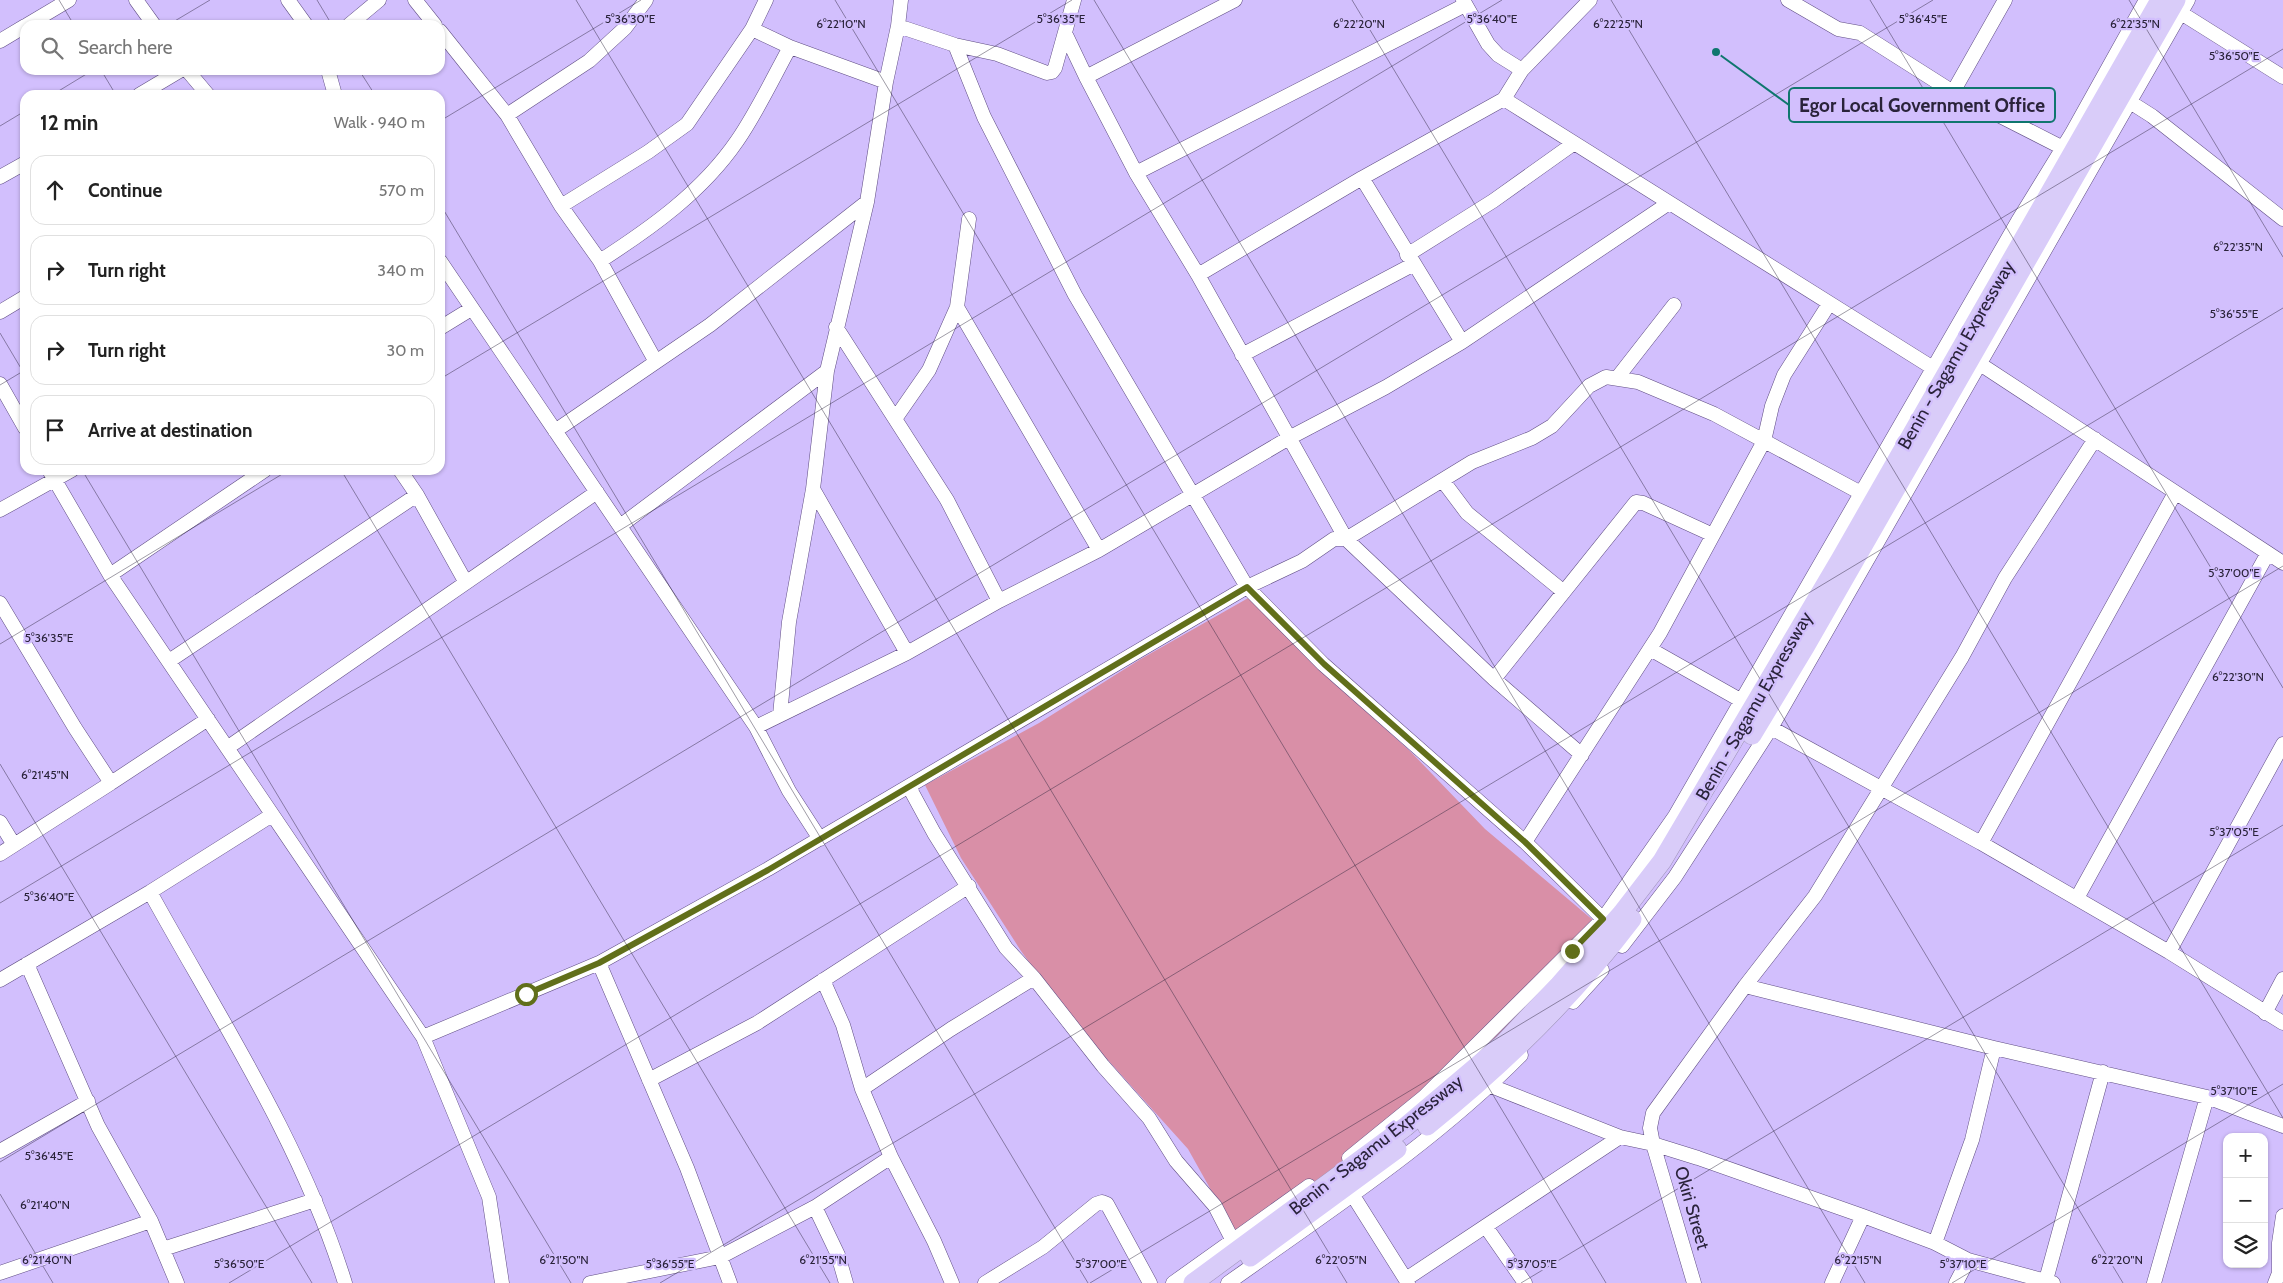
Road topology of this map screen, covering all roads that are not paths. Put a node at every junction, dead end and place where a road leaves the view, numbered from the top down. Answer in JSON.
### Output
{"nodes":[{"id":1,"x":69,"y":0,"type":"edge"},
{"id":2,"x":136,"y":0,"type":"edge"},
{"id":3,"x":288,"y":0,"type":"edge"},
{"id":4,"x":379,"y":0,"type":"edge"},
{"id":5,"x":416,"y":0,"type":"edge"},
{"id":6,"x":646,"y":0,"type":"edge"},
{"id":7,"x":766,"y":0,"type":"edge"},
{"id":8,"x":901,"y":0,"type":"edge"},
{"id":9,"x":1074,"y":0,"type":"edge"},
{"id":10,"x":1235,"y":0,"type":"edge"},
{"id":11,"x":1590,"y":0,"type":"edge"},
{"id":12,"x":1788,"y":0,"type":"edge"},
{"id":13,"x":2005,"y":0,"type":"edge"},
{"id":14,"x":2146,"y":0,"type":"edge"},
{"id":15,"x":2160,"y":0,"type":"edge"},
{"id":16,"x":2188,"y":0,"type":"edge"},
{"id":17,"x":1464,"y":2,"type":"edge"},
{"id":18,"x":2178,"y":7,"type":"edge"},
{"id":19,"x":36,"y":20,"type":"edge"},
{"id":20,"x":150,"y":20,"type":"edge"},
{"id":21,"x":302,"y":20,"type":"edge"},
{"id":22,"x":355,"y":20,"type":"edge"},
{"id":23,"x":431,"y":20,"type":"edge"},
{"id":24,"x":898,"y":26,"type":"junction"},
{"id":25,"x":20,"y":29,"type":"edge"},
{"id":26,"x":752,"y":29,"type":"junction"},
{"id":27,"x":1065,"y":33,"type":"junction"},
{"id":28,"x":445,"y":37,"type":"edge"},
{"id":29,"x":0,"y":41,"type":"edge"},
{"id":30,"x":955,"y":45,"type":"junction"},
{"id":31,"x":790,"y":47,"type":"junction"},
{"id":32,"x":1522,"y":70,"type":"junction"},
{"id":33,"x":173,"y":75,"type":"edge"},
{"id":34,"x":191,"y":75,"type":"edge"},
{"id":35,"x":329,"y":75,"type":"edge"},
{"id":36,"x":1086,"y":77,"type":"junction"},
{"id":37,"x":2283,"y":77,"type":"edge"},
{"id":38,"x":886,"y":82,"type":"junction"},
{"id":39,"x":147,"y":90,"type":"edge"},
{"id":40,"x":204,"y":90,"type":"edge"},
{"id":41,"x":334,"y":90,"type":"edge"},
{"id":42,"x":1954,"y":92,"type":"junction"},
{"id":43,"x":1504,"y":99,"type":"junction"},
{"id":44,"x":2130,"y":102,"type":"junction"},
{"id":45,"x":507,"y":115,"type":"junction"},
{"id":46,"x":1573,"y":144,"type":"junction"},
{"id":47,"x":2063,"y":148,"type":"junction"},
{"id":48,"x":20,"y":165,"type":"edge"},
{"id":49,"x":1136,"y":173,"type":"junction"},
{"id":50,"x":0,"y":177,"type":"edge"},
{"id":51,"x":1362,"y":178,"type":"junction"},
{"id":52,"x":867,"y":202,"type":"junction"},
{"id":53,"x":1669,"y":203,"type":"junction"},
{"id":54,"x":561,"y":206,"type":"junction"},
{"id":55,"x":968,"y":219,"type":"dead end"},
{"id":56,"x":2283,"y":219,"type":"edge"},
{"id":57,"x":1411,"y":259,"type":"junction"},
{"id":58,"x":600,"y":261,"type":"junction"},
{"id":59,"x":445,"y":269,"type":"edge"},
{"id":60,"x":1198,"y":275,"type":"junction"},
{"id":61,"x":20,"y":300,"type":"edge"},
{"id":62,"x":1674,"y":304,"type":"dead end"},
{"id":63,"x":1829,"y":304,"type":"junction"},
{"id":64,"x":957,"y":307,"type":"junction"},
{"id":65,"x":471,"y":309,"type":"junction"},
{"id":66,"x":0,"y":312,"type":"edge"},
{"id":67,"x":445,"y":325,"type":"edge"},
{"id":68,"x":836,"y":327,"type":"junction"},
{"id":69,"x":1462,"y":342,"type":"junction"},
{"id":70,"x":1242,"y":355,"type":"junction"},
{"id":71,"x":656,"y":362,"type":"junction"},
{"id":72,"x":1980,"y":364,"type":"junction"},
{"id":73,"x":1933,"y":368,"type":"junction"},
{"id":74,"x":827,"y":371,"type":"junction"},
{"id":75,"x":1617,"y":378,"type":"junction"},
{"id":76,"x":0,"y":384,"type":"edge"},
{"id":77,"x":20,"y":419,"type":"edge"},
{"id":78,"x":896,"y":419,"type":"junction"},
{"id":79,"x":555,"y":431,"type":"junction"},
{"id":80,"x":1289,"y":438,"type":"junction"},
{"id":81,"x":2095,"y":439,"type":"junction"},
{"id":82,"x":1764,"y":441,"type":"junction"},
{"id":83,"x":52,"y":475,"type":"edge"},
{"id":84,"x":258,"y":475,"type":"edge"},
{"id":85,"x":403,"y":475,"type":"edge"},
{"id":86,"x":1443,"y":481,"type":"junction"},
{"id":87,"x":814,"y":489,"type":"junction"},
{"id":88,"x":596,"y":492,"type":"junction"},
{"id":89,"x":1861,"y":493,"type":"junction"},
{"id":90,"x":2175,"y":493,"type":"junction"},
{"id":91,"x":417,"y":495,"type":"junction"},
{"id":92,"x":1194,"y":495,"type":"junction"},
{"id":93,"x":0,"y":510,"type":"edge"},
{"id":94,"x":620,"y":526,"type":"junction"},
{"id":95,"x":1714,"y":535,"type":"junction"},
{"id":96,"x":1346,"y":538,"type":"junction"},
{"id":97,"x":1099,"y":550,"type":"junction"},
{"id":98,"x":2268,"y":553,"type":"junction"},
{"id":99,"x":2283,"y":563,"type":"edge"},
{"id":100,"x":110,"y":575,"type":"junction"},
{"id":101,"x":465,"y":581,"type":"junction"},
{"id":102,"x":1247,"y":587,"type":"junction"},
{"id":103,"x":1564,"y":592,"type":"junction"},
{"id":104,"x":999,"y":601,"type":"junction"},
{"id":105,"x":0,"y":603,"type":"edge"},
{"id":106,"x":1650,"y":650,"type":"junction"},
{"id":107,"x":907,"y":653,"type":"junction"},
{"id":108,"x":169,"y":661,"type":"junction"},
{"id":109,"x":1494,"y":679,"type":"junction"},
{"id":110,"x":1742,"y":701,"type":"junction"},
{"id":111,"x":780,"y":715,"type":"junction"},
{"id":112,"x":208,"y":720,"type":"junction"},
{"id":113,"x":1766,"y":725,"type":"junction"},
{"id":114,"x":756,"y":727,"type":"junction"},
{"id":115,"x":2283,"y":744,"type":"edge"},
{"id":116,"x":227,"y":748,"type":"junction"},
{"id":117,"x":1582,"y":755,"type":"junction"},
{"id":118,"x":111,"y":783,"type":"junction"},
{"id":119,"x":909,"y":787,"type":"junction"},
{"id":120,"x":1882,"y":789,"type":"junction"},
{"id":121,"x":1702,"y":808,"type":"junction"},
{"id":122,"x":272,"y":815,"type":"junction"},
{"id":123,"x":0,"y":822,"type":"edge"},
{"id":124,"x":820,"y":839,"type":"junction"},
{"id":125,"x":1525,"y":842,"type":"junction"},
{"id":126,"x":1981,"y":843,"type":"junction"},
{"id":127,"x":14,"y":845,"type":"junction"},
{"id":128,"x":0,"y":854,"type":"edge"},
{"id":129,"x":968,"y":886,"type":"junction"},
{"id":130,"x":150,"y":892,"type":"junction"},
{"id":131,"x":2077,"y":898,"type":"junction"},
{"id":132,"x":1603,"y":919,"type":"junction"},
{"id":133,"x":2169,"y":952,"type":"junction"},
{"id":134,"x":599,"y":963,"type":"junction"},
{"id":135,"x":28,"y":964,"type":"junction"},
{"id":136,"x":1034,"y":978,"type":"junction"},
{"id":137,"x":2283,"y":979,"type":"edge"},
{"id":138,"x":0,"y":980,"type":"edge"},
{"id":139,"x":823,"y":980,"type":"junction"},
{"id":140,"x":1745,"y":986,"type":"junction"},
{"id":141,"x":2265,"y":1012,"type":"junction"},
{"id":142,"x":2283,"y":1023,"type":"edge"},
{"id":143,"x":423,"y":1037,"type":"junction"},
{"id":144,"x":1994,"y":1048,"type":"junction"},
{"id":145,"x":2103,"y":1072,"type":"junction"},
{"id":146,"x":649,"y":1080,"type":"junction"},
{"id":147,"x":1491,"y":1086,"type":"junction"},
{"id":148,"x":862,"y":1089,"type":"junction"},
{"id":149,"x":2207,"y":1097,"type":"junction"},
{"id":150,"x":88,"y":1102,"type":"junction"},
{"id":151,"x":2283,"y":1126,"type":"edge"},
{"id":152,"x":1620,"y":1137,"type":"junction"},
{"id":153,"x":1653,"y":1144,"type":"junction"},
{"id":154,"x":0,"y":1151,"type":"edge"},
{"id":155,"x":891,"y":1157,"type":"junction"},
{"id":156,"x":1352,"y":1194,"type":"junction"},
{"id":157,"x":315,"y":1200,"type":"junction"},
{"id":158,"x":816,"y":1207,"type":"junction"},
{"id":159,"x":1863,"y":1216,"type":"junction"},
{"id":160,"x":2283,"y":1216,"type":"edge"},
{"id":161,"x":151,"y":1221,"type":"junction"},
{"id":162,"x":1486,"y":1227,"type":"junction"},
{"id":163,"x":1233,"y":1240,"type":"junction"},
{"id":164,"x":1935,"y":1243,"type":"junction"},
{"id":165,"x":163,"y":1249,"type":"junction"},
{"id":166,"x":720,"y":1257,"type":"junction"},
{"id":167,"x":1968,"y":1260,"type":"junction"},
{"id":168,"x":0,"y":1272,"type":"edge"},
{"id":169,"x":1407,"y":1281,"type":"edge"},
{"id":170,"x":2050,"y":1282,"type":"edge"},
{"id":171,"x":5,"y":1283,"type":"edge"},
{"id":172,"x":177,"y":1283,"type":"edge"},
{"id":173,"x":345,"y":1283,"type":"edge"},
{"id":174,"x":502,"y":1283,"type":"edge"},
{"id":175,"x":590,"y":1283,"type":"edge"},
{"id":176,"x":730,"y":1283,"type":"edge"},
{"id":177,"x":846,"y":1283,"type":"edge"},
{"id":178,"x":952,"y":1283,"type":"edge"},
{"id":179,"x":985,"y":1283,"type":"edge"},
{"id":180,"x":1150,"y":1283,"type":"edge"},
{"id":181,"x":1174,"y":1283,"type":"edge"},
{"id":182,"x":1192,"y":1283,"type":"edge"},
{"id":183,"x":1215,"y":1283,"type":"edge"},
{"id":184,"x":1228,"y":1283,"type":"edge"},
{"id":185,"x":1525,"y":1283,"type":"edge"},
{"id":186,"x":1694,"y":1283,"type":"edge"},
{"id":187,"x":1832,"y":1283,"type":"edge"},
{"id":188,"x":1956,"y":1283,"type":"edge"},
{"id":189,"x":2154,"y":1283,"type":"edge"},
{"id":190,"x":2275,"y":1283,"type":"edge"}],
"edges":[{"from":1,"to":19,"type":"street"},
{"from":2,"to":20,"type":"street"},
{"from":3,"to":21,"type":"street"},
{"from":4,"to":22,"type":"street"},
{"from":5,"to":23,"type":"street"},
{"from":6,"to":45,"type":"street"},
{"from":7,"to":26,"type":"street"},
{"from":8,"to":24,"type":"street"},
{"from":9,"to":27,"type":"street"},
{"from":10,"to":36,"type":"street"},
{"from":11,"to":32,"type":"street"},
{"from":12,"to":42,"type":"street"},
{"from":13,"to":42,"type":"street"},
{"from":14,"to":47,"type":"street"},
{"from":15,"to":121,"type":"highway","name":"Benin - Sagamu Expressway"},
{"from":16,"to":18,"type":"street"},
{"from":17,"to":32,"type":"street"},
{"from":17,"to":49,"type":"street"},
{"from":18,"to":37,"type":"street"},
{"from":18,"to":44,"type":"street"},
{"from":18,"to":113,"type":"highway"},
{"from":24,"to":30,"type":"street"},
{"from":24,"to":38,"type":"street"},
{"from":25,"to":29,"type":"street"},
{"from":26,"to":31,"type":"street"},
{"from":26,"to":54,"type":"street"},
{"from":27,"to":30,"type":"street"},
{"from":27,"to":36,"type":"street"},
{"from":28,"to":45,"type":"street"},
{"from":30,"to":92,"type":"street"},
{"from":31,"to":38,"type":"street"},
{"from":31,"to":58,"type":"street"},
{"from":32,"to":43,"type":"street"},
{"from":33,"to":39,"type":"street"},
{"from":34,"to":40,"type":"street"},
{"from":35,"to":41,"type":"street"},
{"from":36,"to":49,"type":"street"},
{"from":38,"to":52,"type":"street"},
{"from":42,"to":47,"type":"street"},
{"from":43,"to":46,"type":"street"},
{"from":43,"to":51,"type":"street"},
{"from":44,"to":56,"type":"street"},
{"from":44,"to":72,"type":"street"},
{"from":45,"to":54,"type":"street"},
{"from":46,"to":53,"type":"street"},
{"from":46,"to":57,"type":"street"},
{"from":47,"to":73,"type":"street"},
{"from":48,"to":50,"type":"street"},
{"from":49,"to":60,"type":"street"},
{"from":51,"to":57,"type":"street"},
{"from":51,"to":60,"type":"street"},
{"from":52,"to":68,"type":"street"},
{"from":52,"to":71,"type":"street"},
{"from":53,"to":63,"type":"street"},
{"from":53,"to":69,"type":"street"},
{"from":54,"to":58,"type":"street"},
{"from":55,"to":64,"type":"street"},
{"from":57,"to":69,"type":"street"},
{"from":57,"to":70,"type":"street"},
{"from":58,"to":71,"type":"street"},
{"from":59,"to":65,"type":"street"},
{"from":60,"to":70,"type":"street"},
{"from":61,"to":66,"type":"street"},
{"from":62,"to":75,"type":"street"},
{"from":63,"to":73,"type":"street"},
{"from":63,"to":82,"type":"street"},
{"from":64,"to":78,"type":"street"},
{"from":64,"to":97,"type":"street"},
{"from":65,"to":67,"type":"street"},
{"from":65,"to":79,"type":"street"},
{"from":68,"to":74,"type":"street"},
{"from":68,"to":78,"type":"street"},
{"from":69,"to":80,"type":"street"},
{"from":70,"to":80,"type":"street"},
{"from":71,"to":79,"type":"street"},
{"from":72,"to":81,"type":"street"},
{"from":72,"to":113,"type":"street"},
{"from":73,"to":89,"type":"street"},
{"from":74,"to":87,"type":"street"},
{"from":74,"to":94,"type":"street"},
{"from":75,"to":82,"type":"street"},
{"from":75,"to":86,"type":"street"},
{"from":76,"to":77,"type":"street"},
{"from":78,"to":104,"type":"street"},
{"from":79,"to":88,"type":"street"},
{"from":80,"to":92,"type":"street"},
{"from":80,"to":96,"type":"street"},
{"from":81,"to":90,"type":"street"},
{"from":81,"to":120,"type":"street","name":"Okiri Street"},
{"from":82,"to":89,"type":"street"},
{"from":82,"to":95,"type":"street"},
{"from":83,"to":93,"type":"street"},
{"from":83,"to":100,"type":"street"},
{"from":84,"to":100,"type":"street"},
{"from":85,"to":91,"type":"street"},
{"from":86,"to":96,"type":"street"},
{"from":86,"to":103,"type":"street"},
{"from":87,"to":107,"type":"street"},
{"from":87,"to":111,"type":"street"},
{"from":88,"to":94,"type":"street"},
{"from":88,"to":101,"type":"street"},
{"from":89,"to":110,"type":"street"},
{"from":90,"to":98,"type":"street"},
{"from":90,"to":126,"type":"street"},
{"from":91,"to":101,"type":"street"},
{"from":91,"to":108,"type":"street"},
{"from":92,"to":97,"type":"street"},
{"from":92,"to":102,"type":"street"},
{"from":94,"to":114,"type":"street"},
{"from":95,"to":103,"type":"street"},
{"from":95,"to":106,"type":"street"},
{"from":96,"to":102,"type":"street"},
{"from":96,"to":109,"type":"street"},
{"from":97,"to":104,"type":"street"},
{"from":98,"to":99,"type":"street"},
{"from":98,"to":131,"type":"street"},
{"from":100,"to":108,"type":"street"},
{"from":101,"to":116,"type":"street"},
{"from":102,"to":119,"type":"street"},
{"from":102,"to":125,"type":"street"},
{"from":103,"to":109,"type":"street"},
{"from":104,"to":107,"type":"street"},
{"from":105,"to":118,"type":"street"},
{"from":106,"to":110,"type":"street"},
{"from":106,"to":117,"type":"street"},
{"from":107,"to":111,"type":"street"},
{"from":108,"to":112,"type":"street"},
{"from":109,"to":117,"type":"street"},
{"from":110,"to":132,"type":"street"},
{"from":111,"to":114,"type":"street"},
{"from":112,"to":116,"type":"street"},
{"from":112,"to":118,"type":"street"},
{"from":113,"to":120,"type":"street"},
{"from":113,"to":121,"type":"highway"},
{"from":113,"to":147,"type":"street"},
{"from":114,"to":124,"type":"street"},
{"from":115,"to":133,"type":"street"},
{"from":116,"to":122,"type":"street"},
{"from":117,"to":125,"type":"street"},
{"from":118,"to":127,"type":"street"},
{"from":119,"to":124,"type":"street"},
{"from":119,"to":129,"type":"street"},
{"from":120,"to":126,"type":"street"},
{"from":120,"to":140,"type":"street","name":"Okiri Street"},
{"from":121,"to":182,"type":"highway","name":"Benin - Sagamu Expressway"},
{"from":121,"to":183,"type":"highway"},
{"from":122,"to":130,"type":"street"},
{"from":122,"to":143,"type":"street"},
{"from":123,"to":127,"type":"street"},
{"from":124,"to":134,"type":"street"},
{"from":125,"to":132,"type":"street"},
{"from":126,"to":131,"type":"street"},
{"from":127,"to":128,"type":"street"},
{"from":129,"to":136,"type":"street"},
{"from":129,"to":139,"type":"street"},
{"from":130,"to":135,"type":"street"},
{"from":130,"to":157,"type":"street"},
{"from":131,"to":133,"type":"street"},
{"from":132,"to":163,"type":"street"},
{"from":133,"to":141,"type":"street"},
{"from":134,"to":143,"type":"street"},
{"from":134,"to":146,"type":"street"},
{"from":135,"to":138,"type":"street"},
{"from":135,"to":150,"type":"street"},
{"from":136,"to":148,"type":"street"},
{"from":136,"to":163,"type":"street"},
{"from":137,"to":141,"type":"street"},
{"from":139,"to":146,"type":"street"},
{"from":139,"to":148,"type":"street"},
{"from":140,"to":144,"type":"street"},
{"from":140,"to":153,"type":"street","name":"Okiri Street"},
{"from":141,"to":142,"type":"street"},
{"from":143,"to":174,"type":"street"},
{"from":144,"to":145,"type":"street"},
{"from":144,"to":164,"type":"street"},
{"from":145,"to":149,"type":"street"},
{"from":145,"to":170,"type":"street"},
{"from":146,"to":166,"type":"street"},
{"from":147,"to":152,"type":"street"},
{"from":147,"to":156,"type":"street"},
{"from":148,"to":155,"type":"street"},
{"from":149,"to":151,"type":"street"},
{"from":149,"to":189,"type":"street"},
{"from":150,"to":154,"type":"street"},
{"from":150,"to":161,"type":"street"},
{"from":152,"to":153,"type":"street"},
{"from":152,"to":162,"type":"street"},
{"from":153,"to":159,"type":"street"},
{"from":153,"to":186,"type":"street","name":"Okiri Street"},
{"from":155,"to":158,"type":"street"},
{"from":155,"to":178,"type":"street"},
{"from":156,"to":169,"type":"street"},
{"from":156,"to":184,"type":"street"},
{"from":157,"to":165,"type":"street"},
{"from":157,"to":173,"type":"street"},
{"from":158,"to":166,"type":"street"},
{"from":158,"to":177,"type":"street"},
{"from":159,"to":164,"type":"street"},
{"from":159,"to":187,"type":"street"},
{"from":160,"to":190,"type":"street"},
{"from":161,"to":165,"type":"street"},
{"from":161,"to":168,"type":"street"},
{"from":162,"to":169,"type":"street"},
{"from":162,"to":185,"type":"street"},
{"from":163,"to":181,"type":"street"},
{"from":164,"to":167,"type":"street"},
{"from":165,"to":172,"type":"street"},
{"from":166,"to":175,"type":"street"},
{"from":166,"to":176,"type":"street"},
{"from":167,"to":170,"type":"street"},
{"from":167,"to":188,"type":"street"},
{"from":168,"to":171,"type":"street"},
{"from":179,"to":180,"type":"street"}]}
